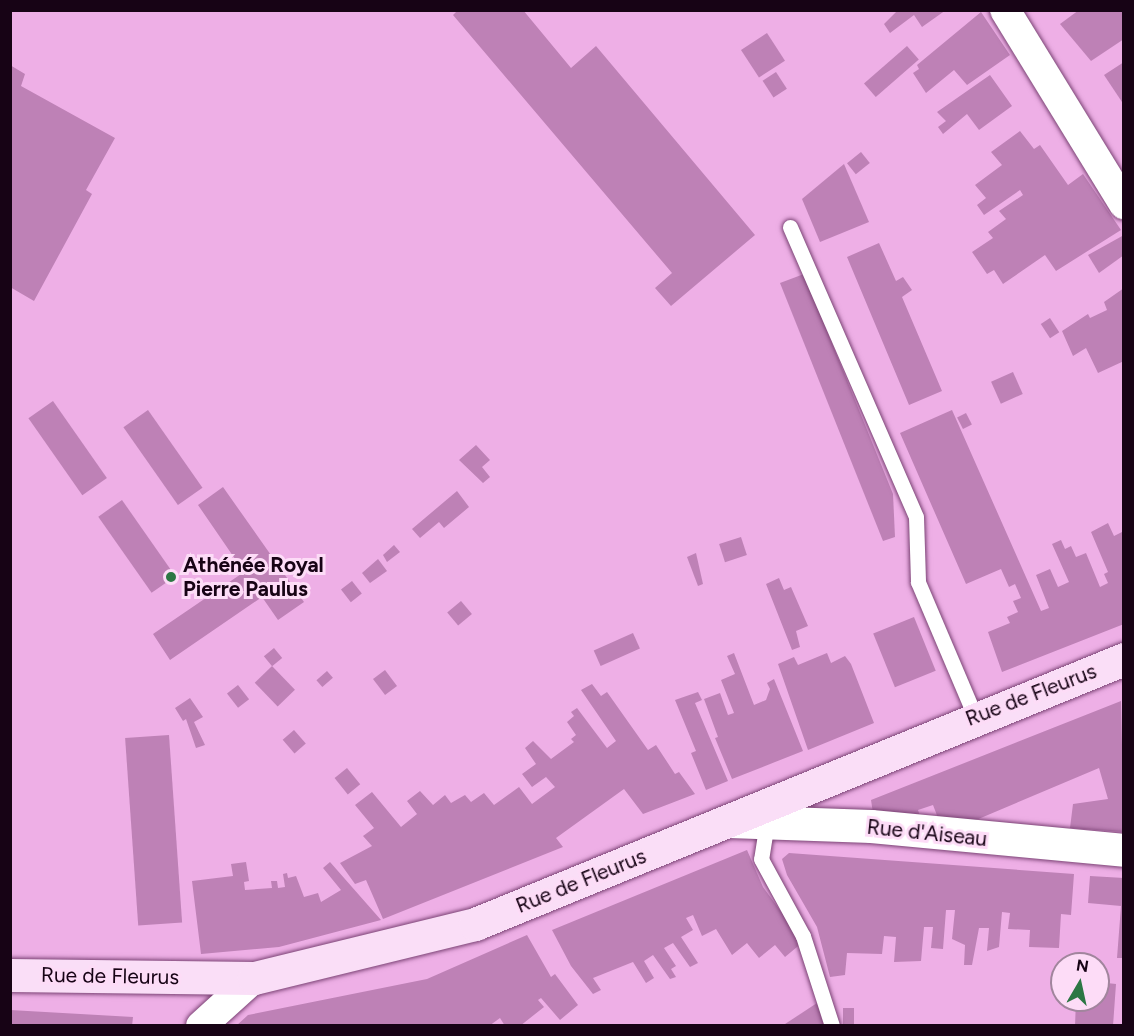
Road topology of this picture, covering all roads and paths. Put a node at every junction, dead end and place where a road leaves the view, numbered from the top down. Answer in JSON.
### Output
{"nodes":[{"id":1,"x":1005,"y":10,"type":"edge"},
{"id":2,"x":1124,"y":204,"type":"edge"},
{"id":3,"x":790,"y":227,"type":"dead end"},
{"id":4,"x":1124,"y":659,"type":"edge"},
{"id":5,"x":975,"y":716,"type":"junction"},
{"id":6,"x":729,"y":821,"type":"junction"},
{"id":7,"x":767,"y":822,"type":"junction"},
{"id":8,"x":1124,"y":850,"type":"edge"},
{"id":9,"x":10,"y":975,"type":"edge"},
{"id":10,"x":254,"y":978,"type":"junction"},
{"id":11,"x":201,"y":1026,"type":"edge"},
{"id":12,"x":832,"y":1026,"type":"edge"}],
"edges":[{"from":1,"to":2,"type":"street"},
{"from":3,"to":5,"type":"lane"},
{"from":4,"to":5,"type":"main road","name":"Rue de Fleurus"},
{"from":5,"to":6,"type":"main road","name":"Rue de Fleurus"},
{"from":6,"to":7,"type":"street","name":"Rue d'Aiseau"},
{"from":6,"to":10,"type":"main road","name":"Rue de Fleurus"},
{"from":7,"to":8,"type":"street","name":"Rue d'Aiseau"},
{"from":7,"to":12,"type":"lane"},
{"from":9,"to":10,"type":"main road","name":"Rue de Fleurus"},
{"from":10,"to":11,"type":"street"}]}
